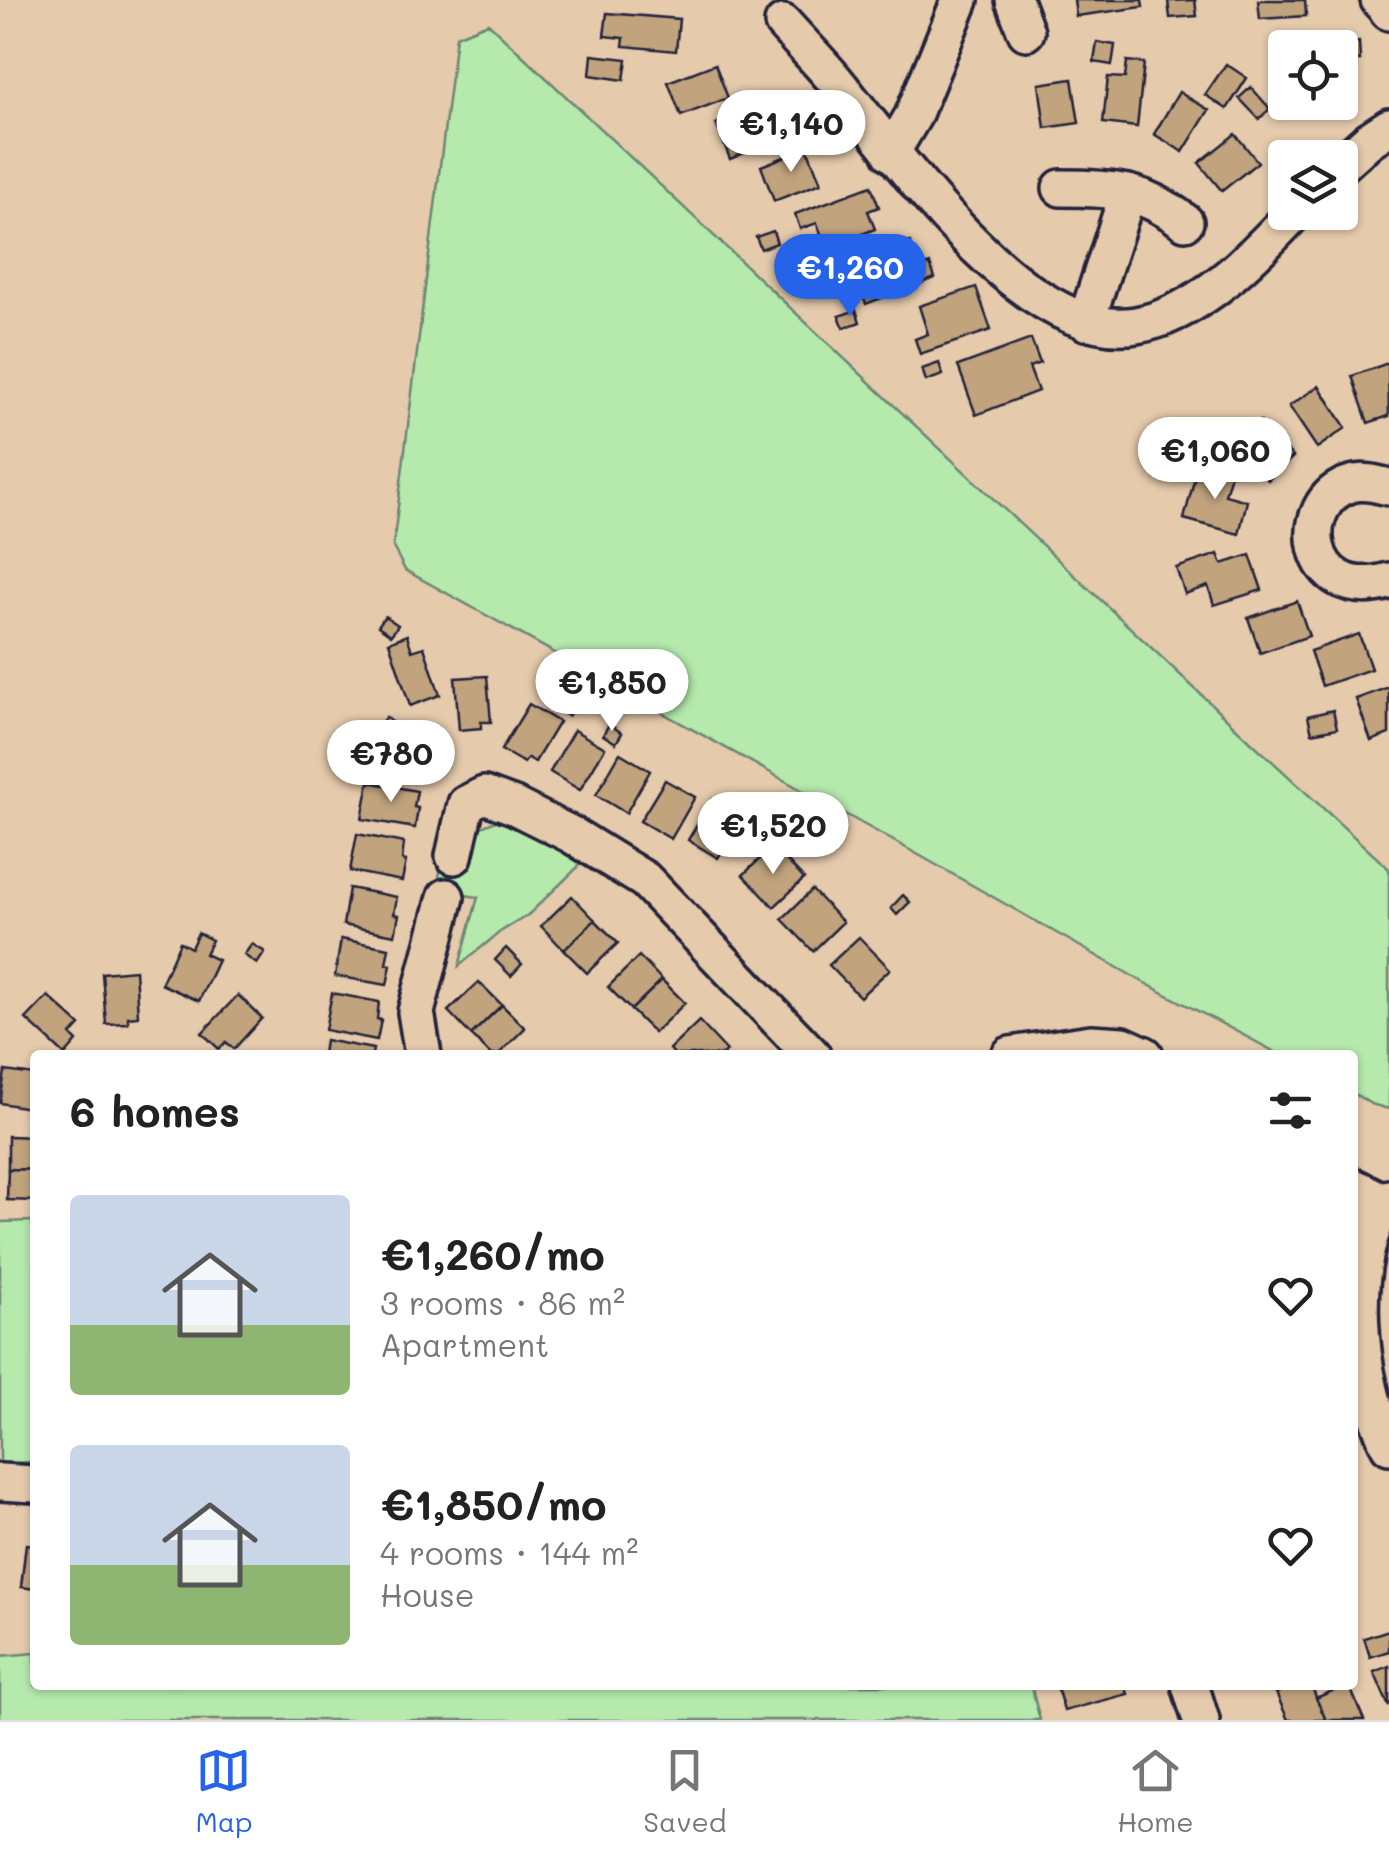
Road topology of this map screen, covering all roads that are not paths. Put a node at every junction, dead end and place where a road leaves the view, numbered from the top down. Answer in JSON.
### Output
{"nodes":[{"id":1,"x":960,"y":0,"type":"edge"},
{"id":2,"x":1379,"y":0,"type":"edge"},
{"id":3,"x":1389,"y":12,"type":"edge"},
{"id":4,"x":783,"y":23,"type":"dead end"},
{"id":5,"x":1389,"y":127,"type":"edge"},
{"id":6,"x":1358,"y":150,"type":"edge"},
{"id":7,"x":891,"y":153,"type":"junction"},
{"id":8,"x":1061,"y":188,"type":"dead end"},
{"id":9,"x":1128,"y":193,"type":"junction"},
{"id":10,"x":1185,"y":222,"type":"dead end"},
{"id":11,"x":1278,"y":230,"type":"edge"},
{"id":12,"x":1086,"y":322,"type":"junction"},
{"id":13,"x":1389,"y":487,"type":"edge"},
{"id":14,"x":1389,"y":581,"type":"edge"},
{"id":15,"x":454,"y":856,"type":"dead end"},
{"id":16,"x":446,"y":897,"type":"dead end"},
{"id":17,"x":422,"y":1050,"type":"edge"},
{"id":18,"x":807,"y":1050,"type":"edge"},
{"id":19,"x":1044,"y":1050,"type":"edge"},
{"id":20,"x":1135,"y":1050,"type":"edge"},
{"id":21,"x":1358,"y":1188,"type":"edge"},
{"id":22,"x":1387,"y":1200,"type":"edge"},
{"id":23,"x":1389,"y":1446,"type":"edge"},
{"id":24,"x":0,"y":1482,"type":"edge"},
{"id":25,"x":30,"y":1484,"type":"edge"},
{"id":26,"x":1192,"y":1690,"type":"edge"},
{"id":27,"x":1201,"y":1720,"type":"edge"}],
"edges":[{"from":1,"to":7,"type":"street"},
{"from":2,"to":3,"type":"street"},
{"from":4,"to":7,"type":"street"},
{"from":5,"to":6,"type":"street"},
{"from":7,"to":12,"type":"street"},
{"from":8,"to":9,"type":"street"},
{"from":9,"to":10,"type":"street"},
{"from":9,"to":12,"type":"street"},
{"from":11,"to":12,"type":"street"},
{"from":13,"to":14,"type":"street"},
{"from":15,"to":18,"type":"street"},
{"from":16,"to":17,"type":"street"},
{"from":19,"to":20,"type":"street"},
{"from":21,"to":22,"type":"street"},
{"from":22,"to":23,"type":"street"},
{"from":24,"to":25,"type":"street"},
{"from":26,"to":27,"type":"street"}]}
